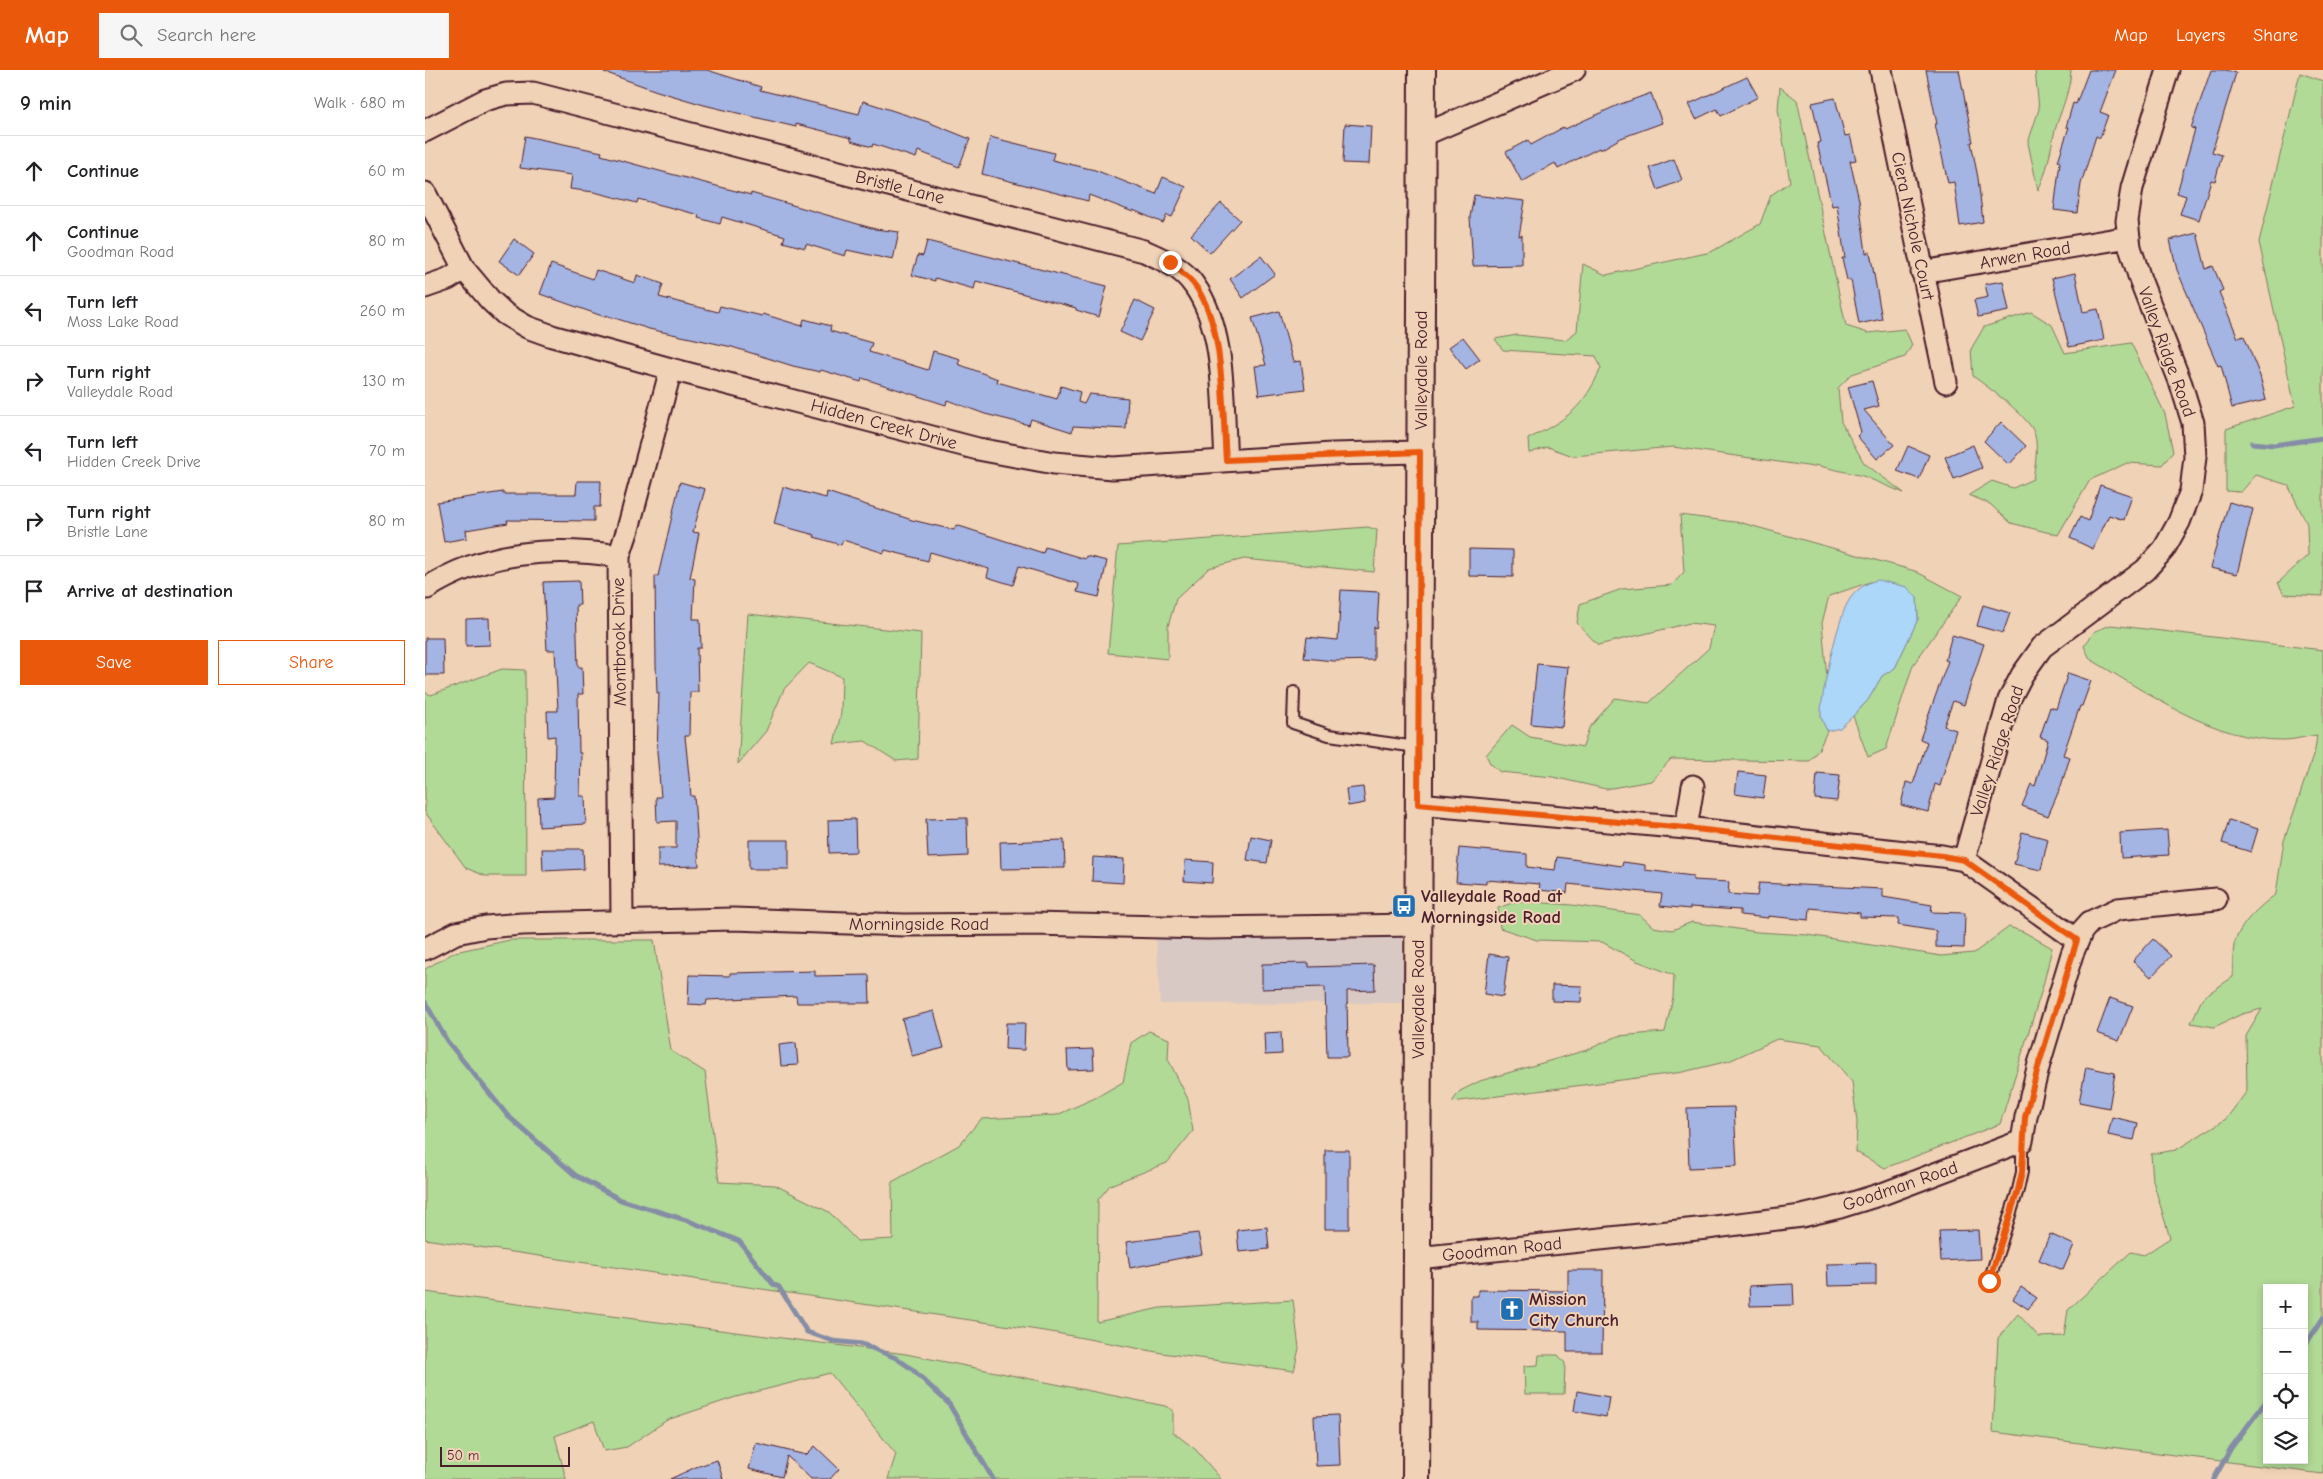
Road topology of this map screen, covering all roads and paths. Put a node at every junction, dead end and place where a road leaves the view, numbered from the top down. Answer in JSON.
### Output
{"nodes":[{"id":1,"x":1423,"y":70,"type":"edge"},
{"id":2,"x":1574,"y":70,"type":"edge"},
{"id":3,"x":1881,"y":70,"type":"edge"},
{"id":4,"x":2168,"y":70,"type":"edge"},
{"id":5,"x":425,"y":131,"type":"edge"},
{"id":6,"x":1423,"y":135,"type":"junction"},
{"id":7,"x":425,"y":193,"type":"edge"},
{"id":8,"x":2129,"y":238,"type":"junction"},
{"id":9,"x":464,"y":269,"type":"junction"},
{"id":10,"x":1922,"y":272,"type":"junction"},
{"id":11,"x":425,"y":287,"type":"edge"},
{"id":12,"x":671,"y":369,"type":"junction"},
{"id":13,"x":1945,"y":382,"type":"dead end"},
{"id":14,"x":1420,"y":452,"type":"junction"},
{"id":15,"x":1226,"y":460,"type":"junction"},
{"id":16,"x":619,"y":556,"type":"junction"},
{"id":17,"x":427,"y":588,"type":"dead end"},
{"id":18,"x":1294,"y":692,"type":"dead end"},
{"id":19,"x":1418,"y":748,"type":"junction"},
{"id":20,"x":1693,"y":786,"type":"dead end"},
{"id":21,"x":1418,"y":804,"type":"junction"},
{"id":22,"x":1686,"y":828,"type":"junction"},
{"id":23,"x":1964,"y":860,"type":"junction"},
{"id":24,"x":2216,"y":899,"type":"dead end"},
{"id":25,"x":622,"y":922,"type":"junction"},
{"id":26,"x":1418,"y":925,"type":"junction"},
{"id":27,"x":2077,"y":940,"type":"junction"},
{"id":28,"x":425,"y":949,"type":"edge"},
{"id":29,"x":2022,"y":1141,"type":"junction"},
{"id":30,"x":1417,"y":1258,"type":"junction"},
{"id":31,"x":1989,"y":1281,"type":"dead end"},
{"id":32,"x":1416,"y":1479,"type":"edge"}],
"edges":[{"from":1,"to":6,"type":"street","name":"Valleydale Road"},
{"from":2,"to":6,"type":"street"},
{"from":3,"to":10,"type":"street","name":"Ciera Nichole Court"},
{"from":4,"to":8,"type":"street","name":"Valley Ridge Road"},
{"from":5,"to":15,"type":"street","name":"Bristle Lane"},
{"from":6,"to":14,"type":"street","name":"Valleydale Road"},
{"from":7,"to":9,"type":"street","name":"Hidden Creek Drive"},
{"from":8,"to":10,"type":"street","name":"Arwen Road"},
{"from":8,"to":23,"type":"street","name":"Valley Ridge Road"},
{"from":9,"to":11,"type":"street"},
{"from":9,"to":12,"type":"street","name":"Hidden Creek Drive"},
{"from":10,"to":13,"type":"street","name":"Ciera Nichole Court"},
{"from":12,"to":15,"type":"street","name":"Hidden Creek Drive"},
{"from":12,"to":16,"type":"street","name":"Montbrook Drive"},
{"from":14,"to":15,"type":"street","name":"Hidden Creek Drive"},
{"from":14,"to":19,"type":"street","name":"Valleydale Road"},
{"from":16,"to":17,"type":"street"},
{"from":16,"to":25,"type":"street","name":"Montbrook Drive"},
{"from":18,"to":19,"type":"lane"},
{"from":19,"to":21,"type":"street","name":"Valleydale Road"},
{"from":20,"to":22,"type":"street"},
{"from":21,"to":22,"type":"street"},
{"from":21,"to":26,"type":"street","name":"Valleydale Road"},
{"from":22,"to":23,"type":"street"},
{"from":23,"to":27,"type":"street"},
{"from":24,"to":27,"type":"street"},
{"from":25,"to":26,"type":"street","name":"Morningside Road"},
{"from":25,"to":28,"type":"street","name":"Morningside Road"},
{"from":26,"to":30,"type":"street","name":"Valleydale Road"},
{"from":27,"to":29,"type":"street"},
{"from":29,"to":30,"type":"street","name":"Goodman Road"},
{"from":29,"to":31,"type":"lane"},
{"from":30,"to":32,"type":"street","name":"Valleydale Road"}]}
